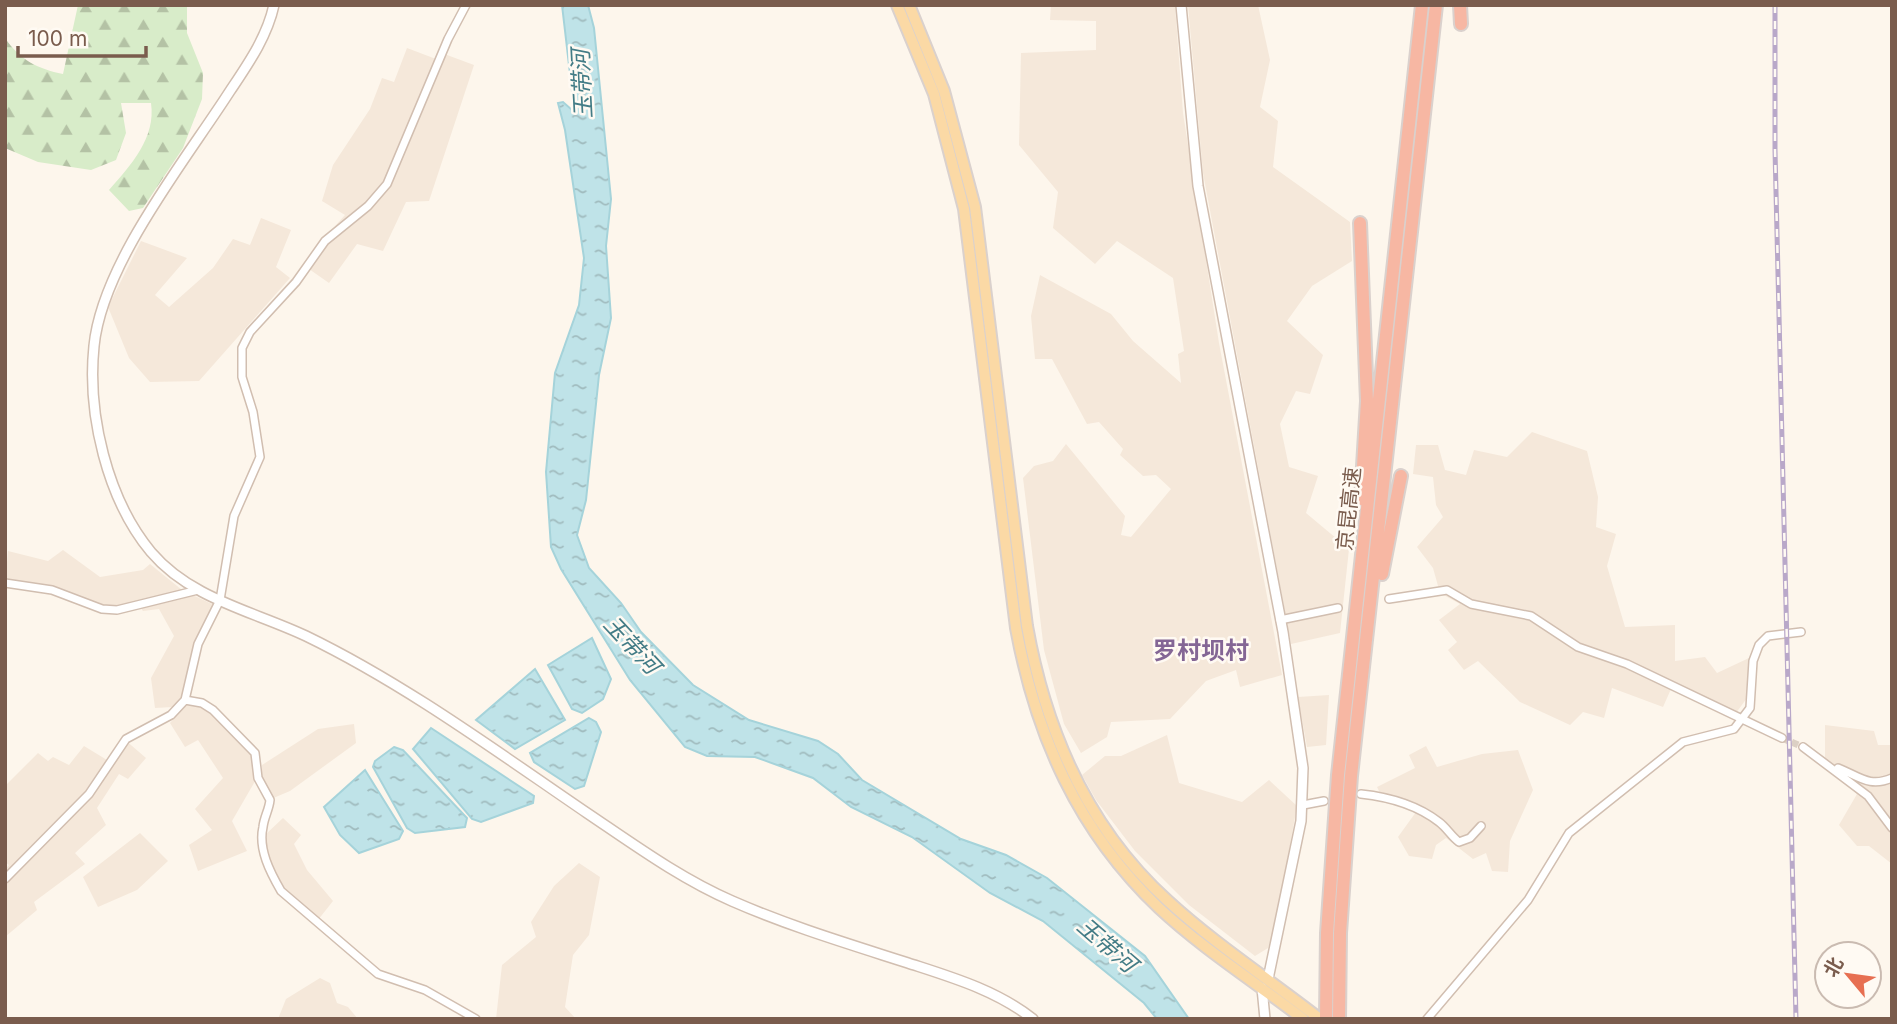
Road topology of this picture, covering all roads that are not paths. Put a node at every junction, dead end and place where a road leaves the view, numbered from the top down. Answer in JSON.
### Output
{"nodes":[{"id":1,"x":274,"y":5,"type":"edge"},
{"id":2,"x":466,"y":5,"type":"edge"},
{"id":3,"x":897,"y":5,"type":"edge"},
{"id":4,"x":909,"y":5,"type":"edge"},
{"id":5,"x":1181,"y":5,"type":"edge"},
{"id":6,"x":1422,"y":5,"type":"edge"},
{"id":7,"x":1436,"y":5,"type":"edge"},
{"id":8,"x":1460,"y":5,"type":"edge"},
{"id":9,"x":1461,"y":24,"type":"dead end"},
{"id":10,"x":1360,"y":223,"type":"dead end"},
{"id":11,"x":1401,"y":476,"type":"dead end"},
{"id":12,"x":5,"y":583,"type":"edge"},
{"id":13,"x":198,"y":590,"type":"junction"},
{"id":14,"x":1389,"y":599,"type":"dead end"},
{"id":15,"x":220,"y":600,"type":"junction"},
{"id":16,"x":1338,"y":608,"type":"dead end"},
{"id":17,"x":1280,"y":620,"type":"junction"},
{"id":18,"x":1801,"y":632,"type":"dead end"},
{"id":19,"x":1354,"y":637,"type":"junction"},
{"id":20,"x":1360,"y":699,"type":"junction"},
{"id":21,"x":185,"y":700,"type":"junction"},
{"id":22,"x":1743,"y":719,"type":"junction"},
{"id":23,"x":1782,"y":738,"type":"tunnel mouth"},
{"id":24,"x":1803,"y":747,"type":"tunnel mouth"},
{"id":25,"x":1834,"y":767,"type":"junction"},
{"id":26,"x":1892,"y":778,"type":"edge"},
{"id":27,"x":1361,"y":794,"type":"dead end"},
{"id":28,"x":1324,"y":801,"type":"dead end"},
{"id":29,"x":1303,"y":805,"type":"junction"},
{"id":30,"x":1481,"y":826,"type":"dead end"},
{"id":31,"x":1892,"y":828,"type":"edge"},
{"id":32,"x":5,"y":879,"type":"edge"},
{"id":33,"x":1265,"y":983,"type":"junction"},
{"id":34,"x":1289,"y":1002,"type":"junction"},
{"id":35,"x":476,"y":1019,"type":"edge"},
{"id":36,"x":1033,"y":1019,"type":"edge"},
{"id":37,"x":1265,"y":1019,"type":"edge"},
{"id":38,"x":1303,"y":1019,"type":"edge"},
{"id":39,"x":1323,"y":1019,"type":"edge"},
{"id":40,"x":1339,"y":1019,"type":"edge"},
{"id":41,"x":1427,"y":1019,"type":"edge"}],
"edges":[{"from":1,"to":13,"type":"street"},
{"from":2,"to":15,"type":"street"},
{"from":3,"to":33,"type":"main road"},
{"from":4,"to":33,"type":"main road"},
{"from":5,"to":17,"type":"street"},
{"from":6,"to":19,"type":"highway","name":"京昆高速"},
{"from":7,"to":20,"type":"highway","name":"京昆高速"},
{"from":8,"to":9,"type":"highway"},
{"from":10,"to":19,"type":"highway"},
{"from":11,"to":20,"type":"highway"},
{"from":12,"to":13,"type":"street"},
{"from":13,"to":15,"type":"street"},
{"from":14,"to":22,"type":"street"},
{"from":15,"to":21,"type":"street"},
{"from":15,"to":36,"type":"street"},
{"from":16,"to":17,"type":"street"},
{"from":17,"to":29,"type":"street"},
{"from":18,"to":22,"type":"street"},
{"from":19,"to":39,"type":"highway","name":"京昆高速"},
{"from":20,"to":40,"type":"highway","name":"京昆高速"},
{"from":21,"to":32,"type":"street"},
{"from":21,"to":35,"type":"street"},
{"from":22,"to":23,"type":"street"},
{"from":22,"to":41,"type":"street"},
{"from":24,"to":25,"type":"street"},
{"from":25,"to":26,"type":"street"},
{"from":25,"to":31,"type":"street"},
{"from":27,"to":30,"type":"street"},
{"from":28,"to":29,"type":"street"},
{"from":29,"to":33,"type":"street"},
{"from":33,"to":34,"type":"main road"},
{"from":33,"to":37,"type":"street"},
{"from":34,"to":38,"type":"main road"},
{"from":34,"to":39,"type":"main road"}]}
